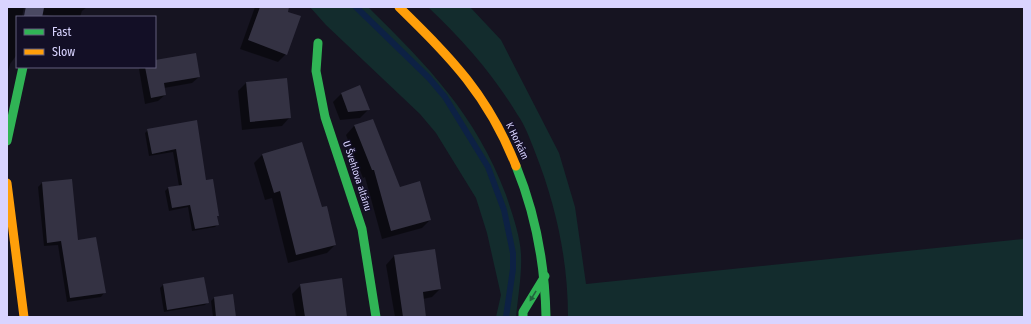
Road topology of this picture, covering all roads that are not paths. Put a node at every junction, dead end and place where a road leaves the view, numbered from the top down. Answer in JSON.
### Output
{"nodes":[{"id":1,"x":399,"y":7,"type":"edge"},
{"id":2,"x":318,"y":43,"type":"dead end"},
{"id":3,"x":23,"y":68,"type":"edge"},
{"id":4,"x":7,"y":141,"type":"edge"},
{"id":5,"x":7,"y":184,"type":"edge"},
{"id":6,"x":545,"y":276,"type":"junction"},
{"id":7,"x":24,"y":317,"type":"edge"},
{"id":8,"x":376,"y":317,"type":"edge"},
{"id":9,"x":523,"y":317,"type":"edge"},
{"id":10,"x":546,"y":317,"type":"edge"}],
"edges":[{"from":1,"to":6,"type":"street","name":"K Horkám"},
{"from":2,"to":8,"type":"street","name":"U Švehlova altánu"},
{"from":3,"to":4,"type":"street"},
{"from":5,"to":7,"type":"street"},
{"from":6,"to":9,"type":"street","one_way":true},
{"from":6,"to":10,"type":"street","name":"K Horkám"}]}
